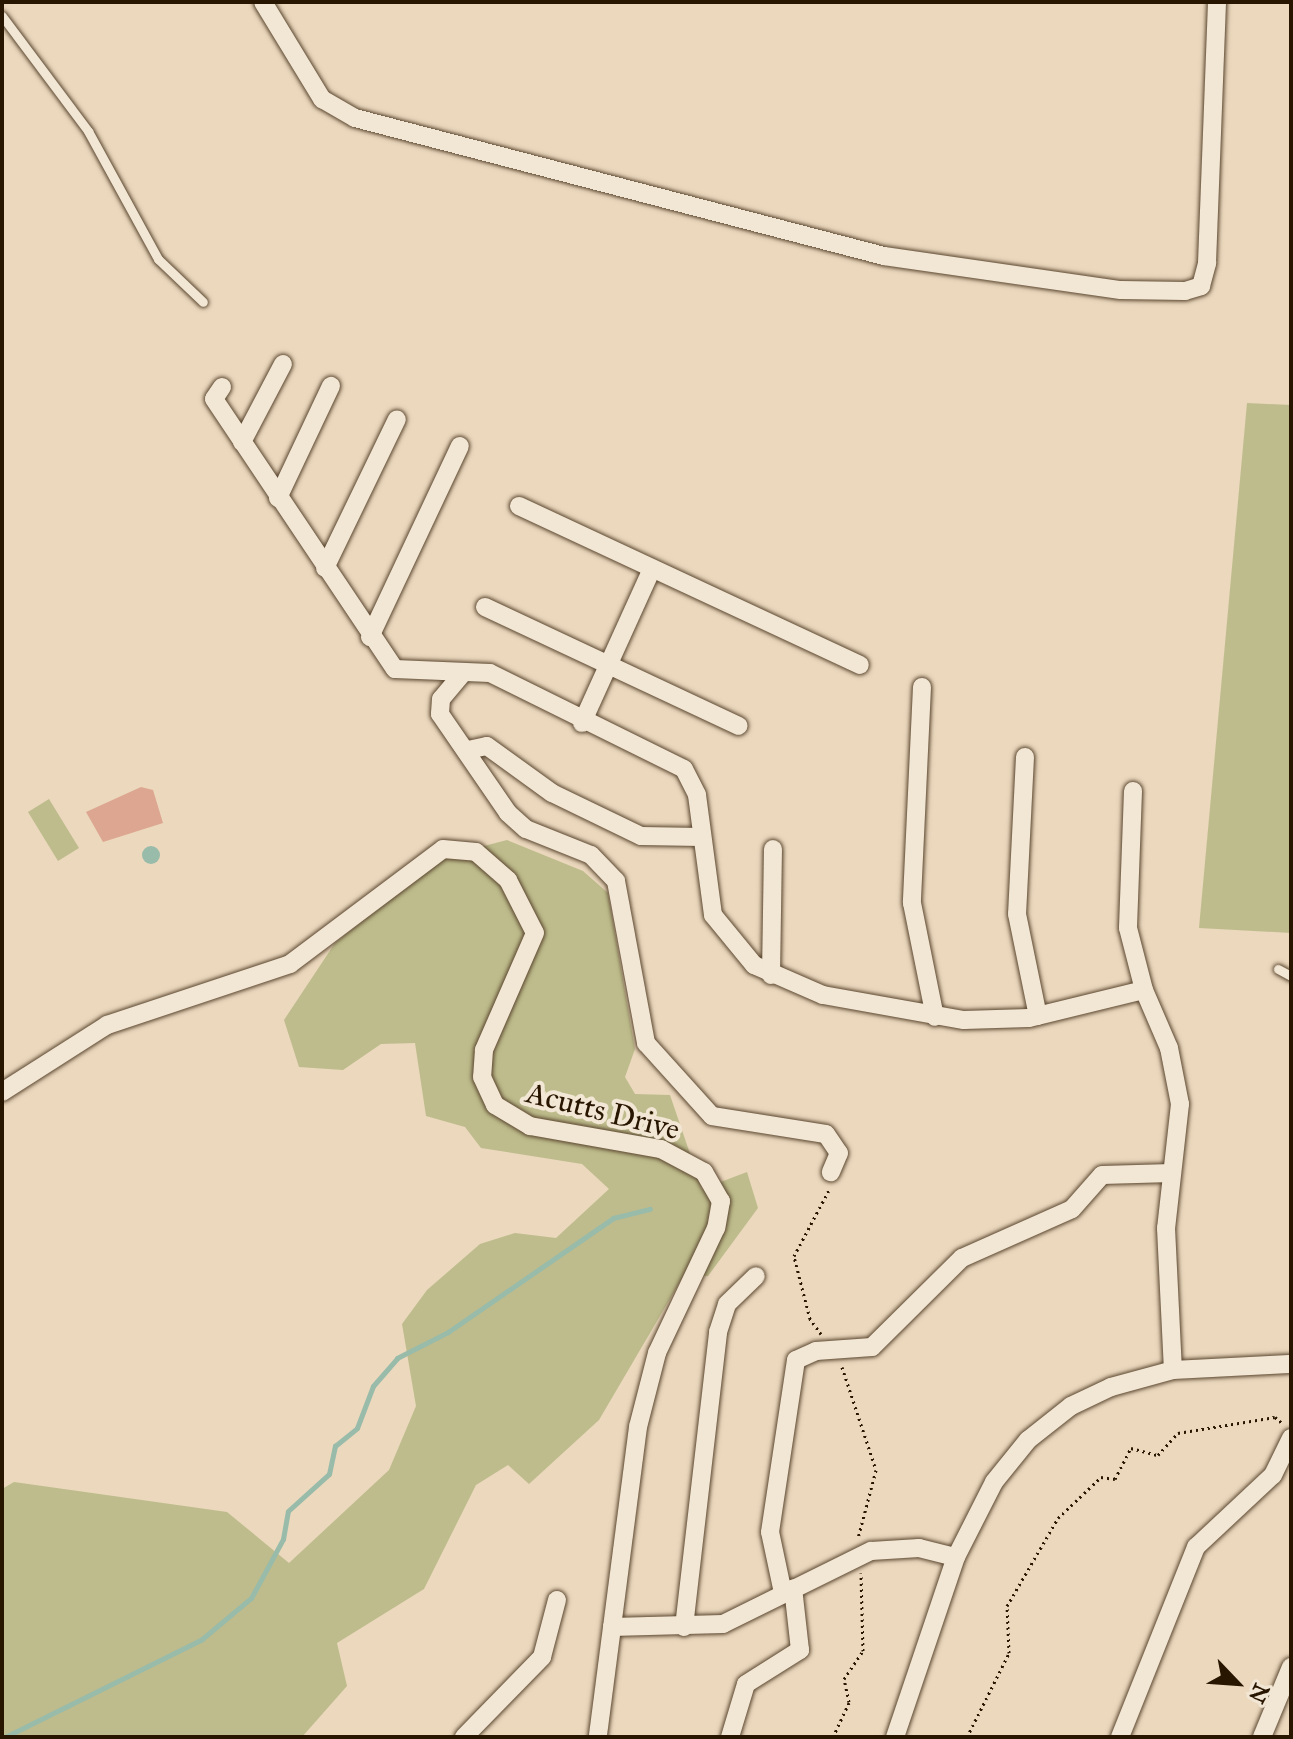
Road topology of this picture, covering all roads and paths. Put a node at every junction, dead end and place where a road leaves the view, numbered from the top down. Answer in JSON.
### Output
{"nodes":[{"id":1,"x":263,"y":2,"type":"edge"},
{"id":2,"x":1217,"y":2,"type":"edge"},
{"id":3,"x":2,"y":16,"type":"edge"},
{"id":4,"x":203,"y":302,"type":"dead end"},
{"id":5,"x":283,"y":364,"type":"dead end"},
{"id":6,"x":331,"y":386,"type":"dead end"},
{"id":7,"x":222,"y":387,"type":"dead end"},
{"id":8,"x":397,"y":419,"type":"dead end"},
{"id":9,"x":242,"y":442,"type":"junction"},
{"id":10,"x":460,"y":446,"type":"dead end"},
{"id":11,"x":278,"y":498,"type":"junction"},
{"id":12,"x":519,"y":506,"type":"dead end"},
{"id":13,"x":325,"y":568,"type":"junction"},
{"id":14,"x":652,"y":569,"type":"junction"},
{"id":15,"x":485,"y":607,"type":"dead end"},
{"id":16,"x":370,"y":637,"type":"junction"},
{"id":17,"x":860,"y":665,"type":"dead end"},
{"id":18,"x":608,"y":666,"type":"junction"},
{"id":19,"x":463,"y":673,"type":"junction"},
{"id":20,"x":922,"y":687,"type":"dead end"},
{"id":21,"x":582,"y":723,"type":"junction"},
{"id":22,"x":739,"y":726,"type":"dead end"},
{"id":23,"x":468,"y":750,"type":"junction"},
{"id":24,"x":1025,"y":757,"type":"dead end"},
{"id":25,"x":1133,"y":791,"type":"dead end"},
{"id":26,"x":701,"y":837,"type":"junction"},
{"id":27,"x":773,"y":849,"type":"dead end"},
{"id":28,"x":1278,"y":969,"type":"dead end"},
{"id":29,"x":771,"y":975,"type":"junction"},
{"id":30,"x":1291,"y":976,"type":"edge"},
{"id":31,"x":1144,"y":990,"type":"junction"},
{"id":32,"x":1038,"y":1016,"type":"junction"},
{"id":33,"x":935,"y":1017,"type":"junction"},
{"id":34,"x":2,"y":1092,"type":"edge"},
{"id":35,"x":831,"y":1172,"type":"joint"},
{"id":36,"x":1172,"y":1173,"type":"junction"},
{"id":37,"x":756,"y":1276,"type":"dead end"},
{"id":38,"x":835,"y":1351,"type":"junction"},
{"id":39,"x":1290,"y":1361,"type":"edge"},
{"id":40,"x":1173,"y":1370,"type":"junction"},
{"id":41,"x":1291,"y":1441,"type":"edge"},
{"id":42,"x":956,"y":1557,"type":"junction"},
{"id":43,"x":850,"y":1559,"type":"junction"},
{"id":44,"x":788,"y":1590,"type":"junction"},
{"id":45,"x":557,"y":1600,"type":"dead end"},
{"id":46,"x":612,"y":1627,"type":"junction"},
{"id":47,"x":684,"y":1627,"type":"junction"},
{"id":48,"x":1291,"y":1667,"type":"edge"},
{"id":49,"x":464,"y":1737,"type":"edge"},
{"id":50,"x":598,"y":1737,"type":"edge"},
{"id":51,"x":730,"y":1737,"type":"edge"},
{"id":52,"x":833,"y":1737,"type":"edge"},
{"id":53,"x":895,"y":1737,"type":"edge"},
{"id":54,"x":967,"y":1737,"type":"edge"},
{"id":55,"x":1120,"y":1737,"type":"edge"},
{"id":56,"x":1262,"y":1737,"type":"edge"}],
"edges":[{"from":1,"to":2,"type":"street"},
{"from":3,"to":4,"type":"lane"},
{"from":5,"to":9,"type":"street"},
{"from":6,"to":11,"type":"street"},
{"from":7,"to":9,"type":"street"},
{"from":8,"to":13,"type":"street"},
{"from":9,"to":11,"type":"street"},
{"from":10,"to":16,"type":"street"},
{"from":11,"to":13,"type":"street"},
{"from":12,"to":14,"type":"street"},
{"from":13,"to":16,"type":"street"},
{"from":14,"to":17,"type":"street"},
{"from":14,"to":18,"type":"street"},
{"from":15,"to":18,"type":"street"},
{"from":16,"to":19,"type":"street"},
{"from":18,"to":21,"type":"street"},
{"from":18,"to":22,"type":"street"},
{"from":19,"to":21,"type":"street"},
{"from":19,"to":23,"type":"street"},
{"from":20,"to":33,"type":"street"},
{"from":21,"to":26,"type":"street"},
{"from":23,"to":26,"type":"street"},
{"from":23,"to":35,"type":"street"},
{"from":24,"to":32,"type":"street"},
{"from":25,"to":31,"type":"street"},
{"from":26,"to":29,"type":"street"},
{"from":27,"to":29,"type":"street"},
{"from":28,"to":30,"type":"lane"},
{"from":29,"to":33,"type":"street"},
{"from":31,"to":32,"type":"street"},
{"from":31,"to":36,"type":"street"},
{"from":32,"to":33,"type":"street"},
{"from":34,"to":46,"type":"street","name":"Acutts Drive"},
{"from":35,"to":38,"type":"path"},
{"from":36,"to":38,"type":"street"},
{"from":36,"to":40,"type":"street"},
{"from":37,"to":47,"type":"street"},
{"from":38,"to":43,"type":"path"},
{"from":38,"to":44,"type":"street"},
{"from":39,"to":40,"type":"street"},
{"from":40,"to":42,"type":"street"},
{"from":41,"to":54,"type":"path"},
{"from":41,"to":55,"type":"street"},
{"from":42,"to":43,"type":"street"},
{"from":42,"to":53,"type":"street"},
{"from":43,"to":44,"type":"street"},
{"from":43,"to":52,"type":"path"},
{"from":44,"to":47,"type":"street"},
{"from":44,"to":51,"type":"street"},
{"from":45,"to":49,"type":"street"},
{"from":46,"to":47,"type":"street"},
{"from":46,"to":50,"type":"street","name":"Acutts Drive"},
{"from":48,"to":56,"type":"street"}]}
